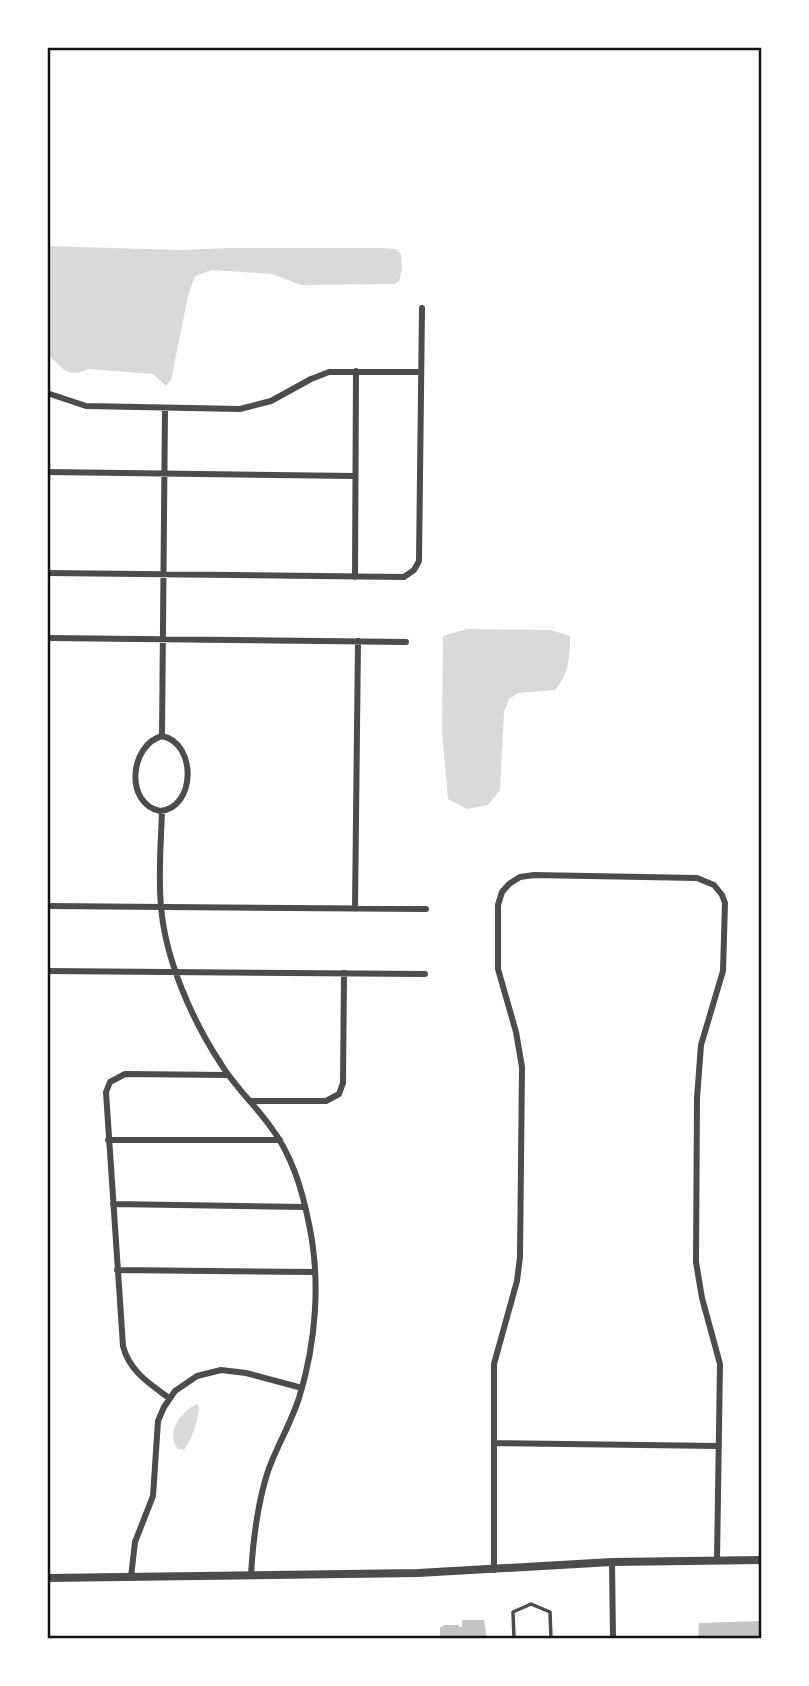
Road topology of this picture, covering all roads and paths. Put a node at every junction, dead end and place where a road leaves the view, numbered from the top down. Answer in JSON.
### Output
{"nodes":[{"id":1,"x":422,"y":307,"type":"dead end"},
{"id":2,"x":356,"y":371,"type":"junction"},
{"id":3,"x":421,"y":372,"type":"junction"},
{"id":4,"x":47,"y":393,"type":"edge"},
{"id":5,"x":165,"y":408,"type":"junction"},
{"id":6,"x":47,"y":472,"type":"edge"},
{"id":7,"x":164,"y":473,"type":"junction"},
{"id":8,"x":355,"y":476,"type":"junction"},
{"id":9,"x":47,"y":573,"type":"edge"},
{"id":10,"x":164,"y":574,"type":"junction"},
{"id":11,"x":355,"y":577,"type":"junction"},
{"id":12,"x":47,"y":638,"type":"edge"},
{"id":13,"x":163,"y":639,"type":"junction"},
{"id":14,"x":358,"y":641,"type":"junction"},
{"id":15,"x":405,"y":642,"type":"dead end"},
{"id":16,"x":162,"y":736,"type":"junction"},
{"id":17,"x":162,"y":811,"type":"junction"},
{"id":18,"x":47,"y":906,"type":"edge"},
{"id":19,"x":161,"y":907,"type":"junction"},
{"id":20,"x":355,"y":909,"type":"junction"},
{"id":21,"x":426,"y":909,"type":"dead end"},
{"id":22,"x":47,"y":971,"type":"edge"},
{"id":23,"x":176,"y":972,"type":"junction"},
{"id":24,"x":345,"y":973,"type":"junction"},
{"id":25,"x":425,"y":974,"type":"dead end"},
{"id":26,"x":228,"y":1075,"type":"junction"},
{"id":27,"x":250,"y":1101,"type":"junction"},
{"id":28,"x":108,"y":1140,"type":"junction"},
{"id":29,"x":280,"y":1140,"type":"junction"},
{"id":30,"x":113,"y":1204,"type":"junction"},
{"id":31,"x":305,"y":1207,"type":"junction"},
{"id":32,"x":117,"y":1270,"type":"junction"},
{"id":33,"x":314,"y":1272,"type":"junction"},
{"id":34,"x":302,"y":1388,"type":"junction"},
{"id":35,"x":169,"y":1398,"type":"junction"},
{"id":36,"x":494,"y":1443,"type":"junction"},
{"id":37,"x":719,"y":1446,"type":"junction"},
{"id":38,"x":717,"y":1560,"type":"junction"},
{"id":39,"x":762,"y":1560,"type":"edge"},
{"id":40,"x":612,"y":1562,"type":"junction"},
{"id":41,"x":494,"y":1570,"type":"junction"},
{"id":42,"x":251,"y":1575,"type":"junction"},
{"id":43,"x":131,"y":1577,"type":"junction"},
{"id":44,"x":47,"y":1578,"type":"edge"},
{"id":45,"x":514,"y":1639,"type":"edge"},
{"id":46,"x":551,"y":1639,"type":"edge"},
{"id":47,"x":613,"y":1639,"type":"edge"}],
"edges":[{"from":1,"to":3,"type":"street"},
{"from":2,"to":3,"type":"street"},
{"from":2,"to":5,"type":"street"},
{"from":2,"to":8,"type":"street"},
{"from":3,"to":11,"type":"street"},
{"from":4,"to":5,"type":"street"},
{"from":5,"to":7,"type":"street"},
{"from":6,"to":7,"type":"street"},
{"from":7,"to":8,"type":"street"},
{"from":7,"to":10,"type":"street"},
{"from":8,"to":11,"type":"street"},
{"from":9,"to":10,"type":"street"},
{"from":10,"to":11,"type":"street"},
{"from":10,"to":13,"type":"street"},
{"from":12,"to":13,"type":"street"},
{"from":13,"to":14,"type":"street"},
{"from":13,"to":16,"type":"street"},
{"from":14,"to":15,"type":"street"},
{"from":14,"to":20,"type":"street"},
{"from":16,"to":17,"type":"street"},
{"from":16,"to":17,"type":"street"},
{"from":17,"to":19,"type":"street"},
{"from":18,"to":19,"type":"street"},
{"from":19,"to":20,"type":"street"},
{"from":19,"to":23,"type":"street"},
{"from":20,"to":21,"type":"street"},
{"from":22,"to":23,"type":"street"},
{"from":23,"to":24,"type":"street"},
{"from":23,"to":26,"type":"street"},
{"from":24,"to":25,"type":"street"},
{"from":24,"to":27,"type":"street"},
{"from":26,"to":27,"type":"street"},
{"from":26,"to":28,"type":"street"},
{"from":27,"to":29,"type":"street"},
{"from":28,"to":29,"type":"street"},
{"from":28,"to":30,"type":"street"},
{"from":29,"to":31,"type":"street"},
{"from":30,"to":31,"type":"street"},
{"from":30,"to":32,"type":"street"},
{"from":31,"to":33,"type":"street"},
{"from":32,"to":33,"type":"street"},
{"from":32,"to":35,"type":"street"},
{"from":33,"to":34,"type":"street"},
{"from":34,"to":35,"type":"street"},
{"from":34,"to":42,"type":"street"},
{"from":35,"to":43,"type":"street"},
{"from":36,"to":37,"type":"street"},
{"from":36,"to":37,"type":"street"},
{"from":36,"to":41,"type":"street"},
{"from":37,"to":38,"type":"street"},
{"from":38,"to":39,"type":"street"},
{"from":38,"to":40,"type":"street"},
{"from":40,"to":41,"type":"street"},
{"from":40,"to":47,"type":"street"},
{"from":41,"to":42,"type":"street"},
{"from":42,"to":43,"type":"street"},
{"from":43,"to":44,"type":"street"},
{"from":45,"to":46,"type":"lane"}]}
